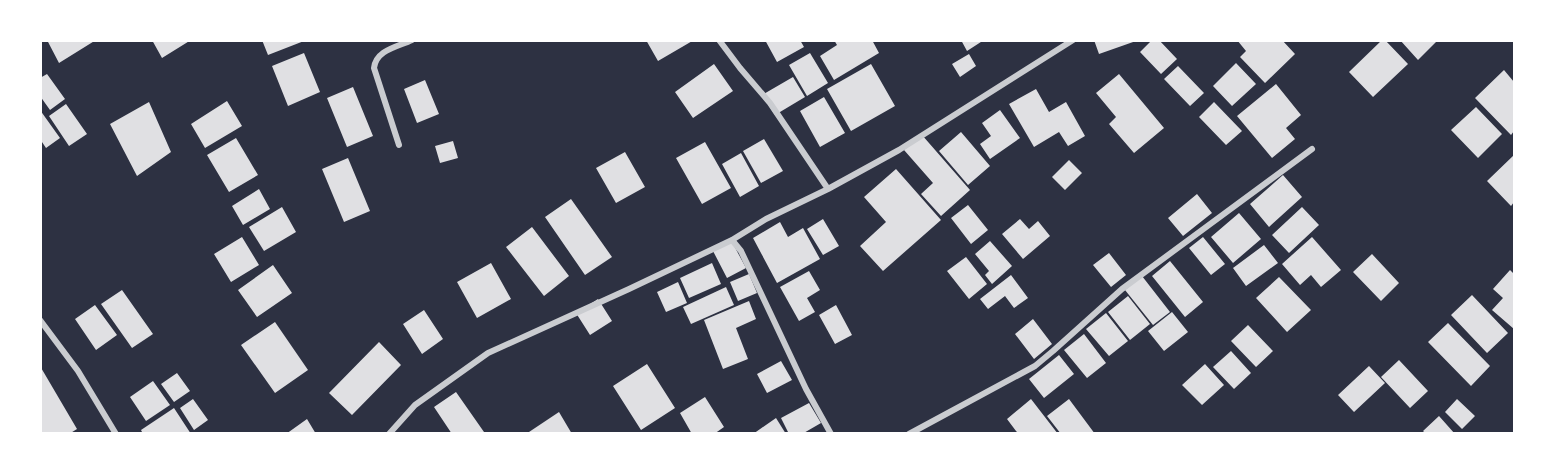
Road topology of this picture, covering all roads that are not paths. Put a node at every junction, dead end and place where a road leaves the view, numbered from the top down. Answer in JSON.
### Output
{"nodes":[{"id":1,"x":412,"y":40,"type":"edge"},
{"id":2,"x":719,"y":40,"type":"edge"},
{"id":3,"x":1073,"y":40,"type":"edge"},
{"id":4,"x":399,"y":145,"type":"dead end"},
{"id":5,"x":1312,"y":149,"type":"dead end"},
{"id":6,"x":828,"y":189,"type":"junction"},
{"id":7,"x":732,"y":240,"type":"junction"},
{"id":8,"x":40,"y":320,"type":"edge"},
{"id":9,"x":116,"y":434,"type":"edge"},
{"id":10,"x":389,"y":434,"type":"edge"},
{"id":11,"x":831,"y":434,"type":"edge"},
{"id":12,"x":909,"y":434,"type":"edge"}],
"edges":[{"from":1,"to":4,"type":"street"},
{"from":2,"to":6,"type":"street"},
{"from":3,"to":6,"type":"street"},
{"from":5,"to":12,"type":"street"},
{"from":6,"to":7,"type":"street"},
{"from":7,"to":10,"type":"street"},
{"from":7,"to":11,"type":"street"},
{"from":8,"to":9,"type":"street"}]}
